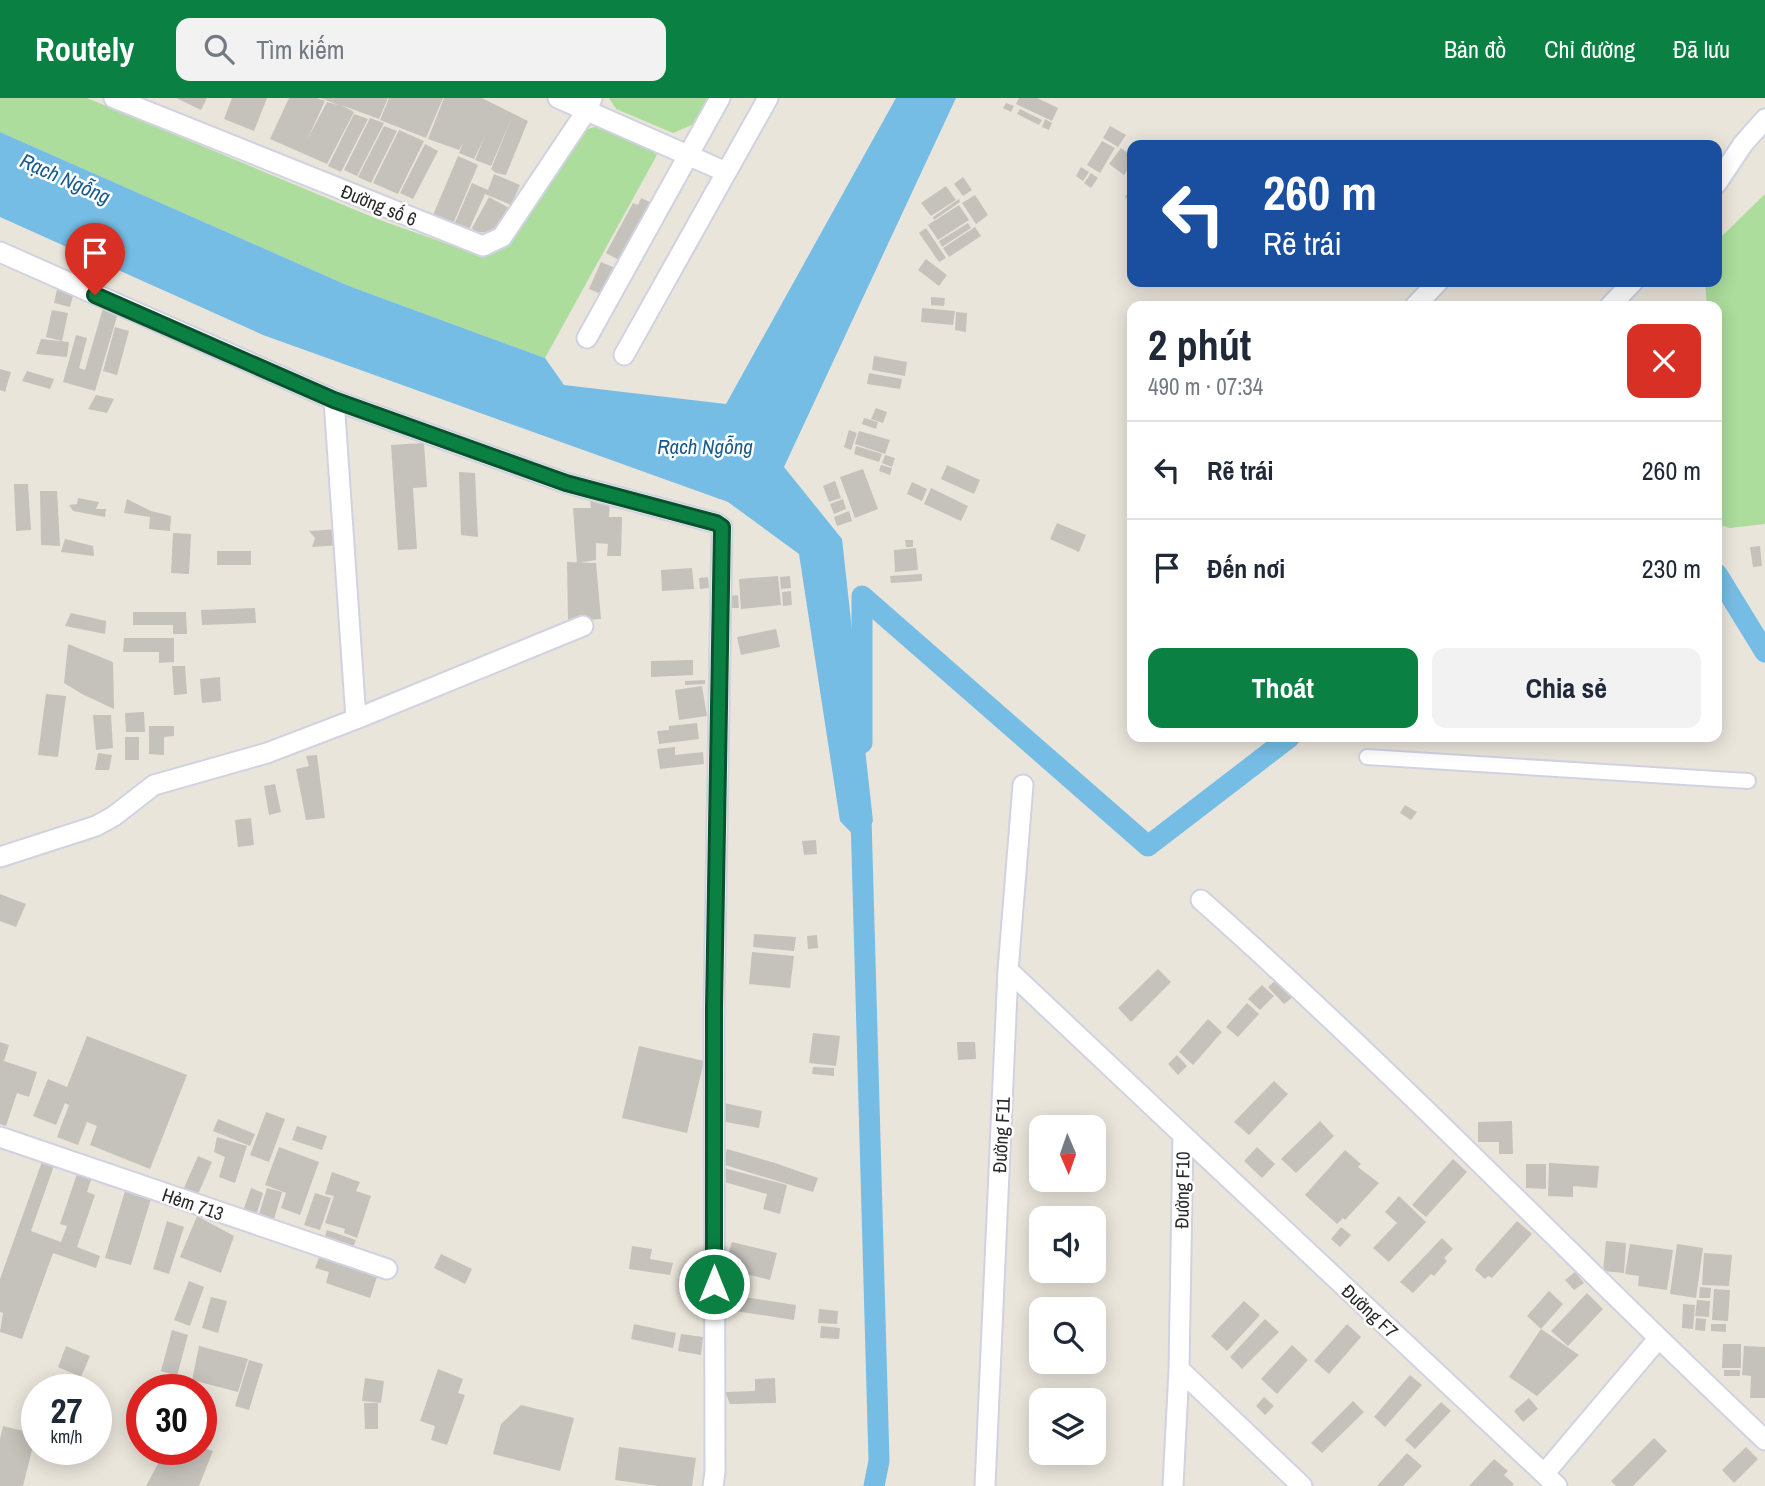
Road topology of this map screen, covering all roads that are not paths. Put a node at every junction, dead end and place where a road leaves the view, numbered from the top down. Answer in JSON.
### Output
{"nodes":[{"id":1,"x":114,"y":98,"type":"edge"},
{"id":2,"x":558,"y":98,"type":"edge"},
{"id":3,"x":720,"y":98,"type":"edge"},
{"id":4,"x":768,"y":98,"type":"edge"},
{"id":5,"x":589,"y":104,"type":"edge"},
{"id":6,"x":1765,"y":119,"type":"edge"},
{"id":7,"x":688,"y":155,"type":"junction"},
{"id":8,"x":726,"y":172,"type":"junction"},
{"id":9,"x":1722,"y":176,"type":"edge"},
{"id":10,"x":0,"y":252,"type":"edge"},
{"id":11,"x":1433,"y":287,"type":"edge"},
{"id":12,"x":1628,"y":287,"type":"edge"},
{"id":13,"x":1420,"y":301,"type":"edge"},
{"id":14,"x":1615,"y":301,"type":"edge"},
{"id":15,"x":587,"y":338,"type":"dead end"},
{"id":16,"x":624,"y":355,"type":"dead end"},
{"id":17,"x":334,"y":400,"type":"junction"},
{"id":18,"x":583,"y":626,"type":"dead end"},
{"id":19,"x":356,"y":719,"type":"junction"},
{"id":20,"x":1367,"y":757,"type":"dead end"},
{"id":21,"x":1748,"y":781,"type":"dead end"},
{"id":22,"x":1023,"y":785,"type":"dead end"},
{"id":23,"x":1,"y":857,"type":"edge"},
{"id":24,"x":1201,"y":900,"type":"dead end"},
{"id":25,"x":1008,"y":970,"type":"junction"},
{"id":26,"x":1183,"y":1135,"type":"junction"},
{"id":27,"x":0,"y":1137,"type":"edge"},
{"id":28,"x":387,"y":1269,"type":"dead end"},
{"id":29,"x":1658,"y":1339,"type":"junction"},
{"id":30,"x":1179,"y":1369,"type":"junction"},
{"id":31,"x":1765,"y":1440,"type":"edge"},
{"id":32,"x":1550,"y":1480,"type":"edge"},
{"id":33,"x":713,"y":1486,"type":"edge"},
{"id":34,"x":985,"y":1486,"type":"edge"},
{"id":35,"x":1173,"y":1486,"type":"edge"},
{"id":36,"x":1302,"y":1486,"type":"edge"}],
"edges":[{"from":1,"to":5,"type":"street","name":"Đường số 6"},
{"from":2,"to":5,"type":"street"},
{"from":3,"to":7,"type":"street"},
{"from":4,"to":8,"type":"street"},
{"from":5,"to":7,"type":"street"},
{"from":6,"to":9,"type":"street"},
{"from":7,"to":8,"type":"street"},
{"from":7,"to":15,"type":"street"},
{"from":8,"to":16,"type":"street"},
{"from":10,"to":17,"type":"street"},
{"from":11,"to":13,"type":"street"},
{"from":12,"to":14,"type":"street"},
{"from":17,"to":19,"type":"street"},
{"from":17,"to":33,"type":"street"},
{"from":18,"to":19,"type":"street"},
{"from":19,"to":23,"type":"street"},
{"from":20,"to":21,"type":"street"},
{"from":22,"to":25,"type":"street","name":"Đường F11"},
{"from":24,"to":29,"type":"street"},
{"from":25,"to":26,"type":"street","name":"Đường F10"},
{"from":25,"to":34,"type":"street","name":"Đường F11"},
{"from":26,"to":30,"type":"street","name":"Đường F10"},
{"from":26,"to":32,"type":"street","name":"Đường F7"},
{"from":27,"to":28,"type":"street","name":"Hẻm 713"},
{"from":29,"to":31,"type":"street"},
{"from":29,"to":32,"type":"street"},
{"from":30,"to":35,"type":"street","name":"Đường F10"},
{"from":30,"to":36,"type":"street"}]}
